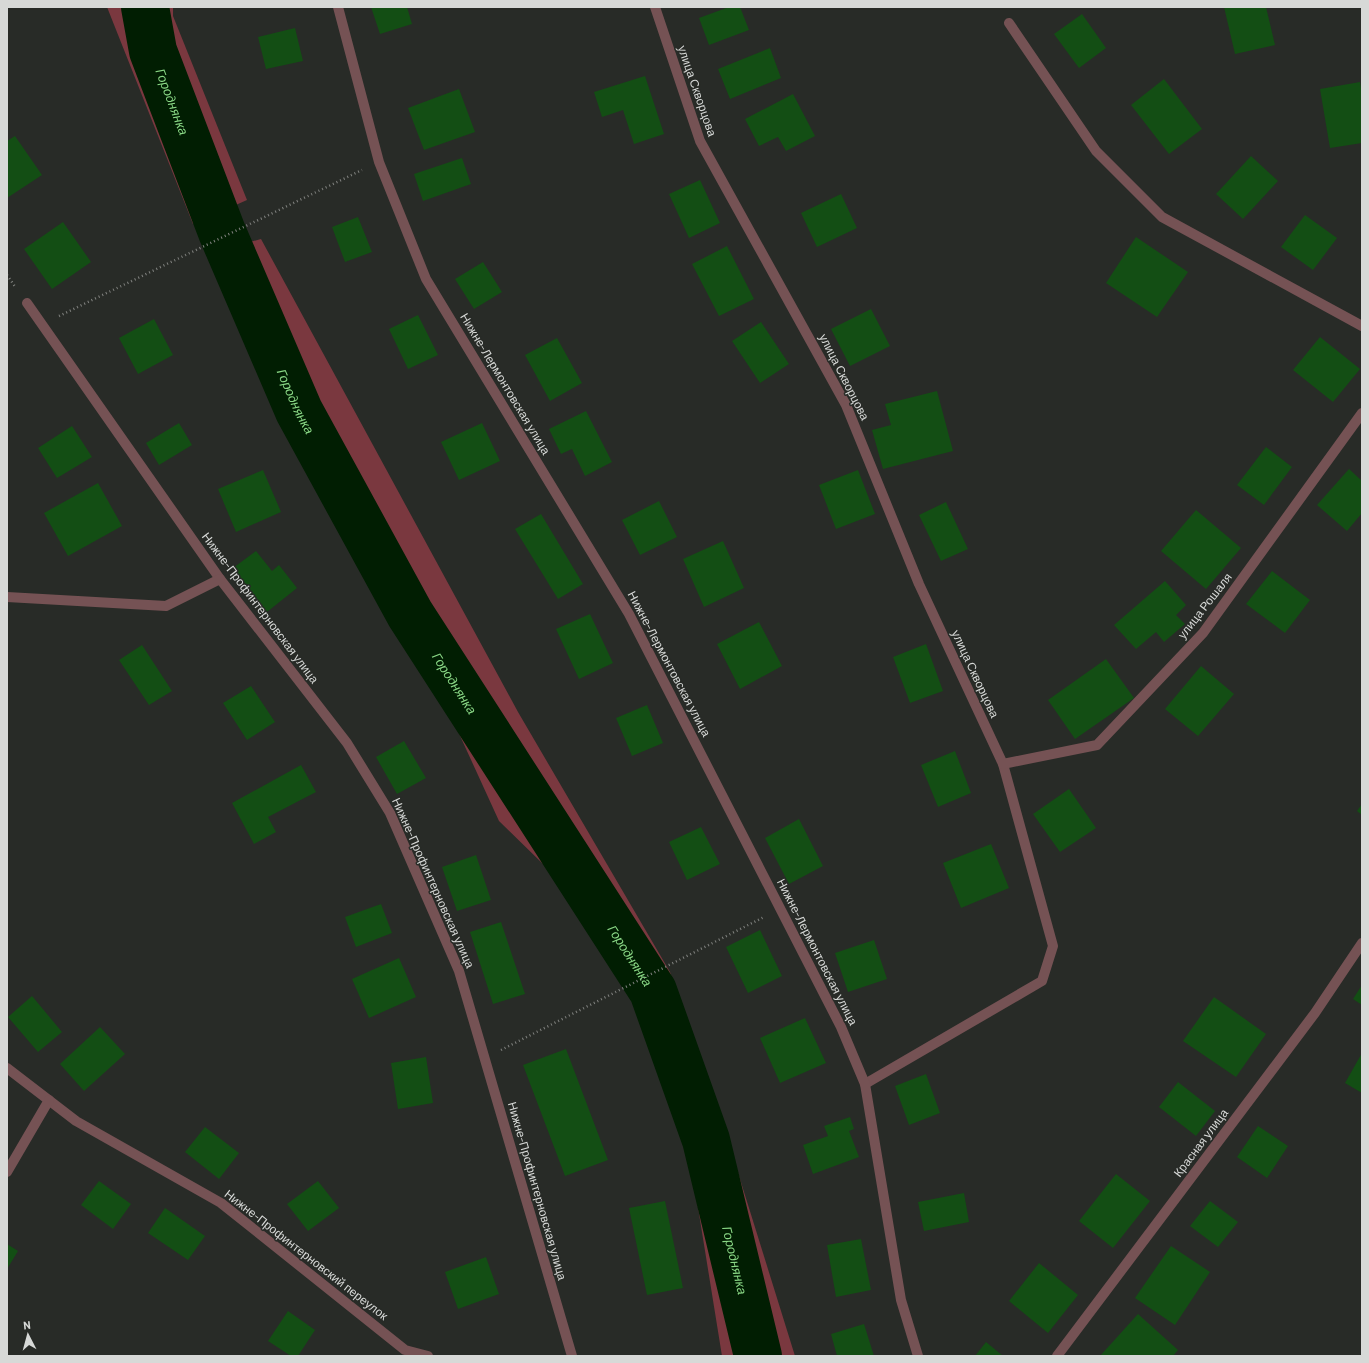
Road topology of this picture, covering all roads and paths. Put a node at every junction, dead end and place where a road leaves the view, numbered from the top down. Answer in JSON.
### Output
{"nodes":[{"id":1,"x":338,"y":7,"type":"edge"},
{"id":2,"x":654,"y":7,"type":"edge"},
{"id":3,"x":1009,"y":23,"type":"dead end"},
{"id":4,"x":379,"y":162,"type":"junction"},
{"id":5,"x":27,"y":303,"type":"dead end"},
{"id":6,"x":42,"y":324,"type":"junction"},
{"id":7,"x":1362,"y":326,"type":"edge"},
{"id":8,"x":1362,"y":413,"type":"edge"},
{"id":9,"x":220,"y":579,"type":"junction"},
{"id":10,"x":7,"y":597,"type":"edge"},
{"id":11,"x":1003,"y":764,"type":"junction"},
{"id":12,"x":781,"y":909,"type":"junction"},
{"id":13,"x":1362,"y":943,"type":"edge"},
{"id":14,"x":485,"y":1059,"type":"junction"},
{"id":15,"x":7,"y":1068,"type":"edge"},
{"id":16,"x":865,"y":1084,"type":"junction"},
{"id":17,"x":49,"y":1100,"type":"junction"},
{"id":18,"x":7,"y":1172,"type":"edge"},
{"id":19,"x":428,"y":1356,"type":"edge"},
{"id":20,"x":572,"y":1356,"type":"edge"},
{"id":21,"x":918,"y":1356,"type":"edge"},
{"id":22,"x":1057,"y":1356,"type":"edge"}],
"edges":[{"from":1,"to":4,"type":"street","name":"Нижне-Лермонтовская улица"},
{"from":2,"to":11,"type":"street","name":"улица Скворцова"},
{"from":3,"to":7,"type":"street"},
{"from":4,"to":6,"type":"path"},
{"from":4,"to":12,"type":"street","name":"Нижне-Лермонтовская улица"},
{"from":5,"to":6,"type":"street","name":"Нижне-Профинтерновская улица"},
{"from":6,"to":9,"type":"street","name":"Нижне-Профинтерновская улица"},
{"from":8,"to":11,"type":"street","name":"улица Рошаля"},
{"from":9,"to":10,"type":"street"},
{"from":9,"to":14,"type":"street","name":"Нижне-Профинтерновская улица"},
{"from":11,"to":16,"type":"street","name":"улица Скворцова"},
{"from":12,"to":14,"type":"path"},
{"from":12,"to":16,"type":"street","name":"Нижне-Лермонтовская улица"},
{"from":13,"to":22,"type":"street","name":"Красная улица"},
{"from":14,"to":20,"type":"street","name":"Нижне-Профинтерновская улица"},
{"from":15,"to":17,"type":"street","name":"Нижне-Профинтерновский переулок"},
{"from":16,"to":21,"type":"street","name":"Нижне-Лермонтовская улица"},
{"from":17,"to":18,"type":"street"},
{"from":17,"to":19,"type":"street","name":"Нижне-Профинтерновский переулок"}]}
